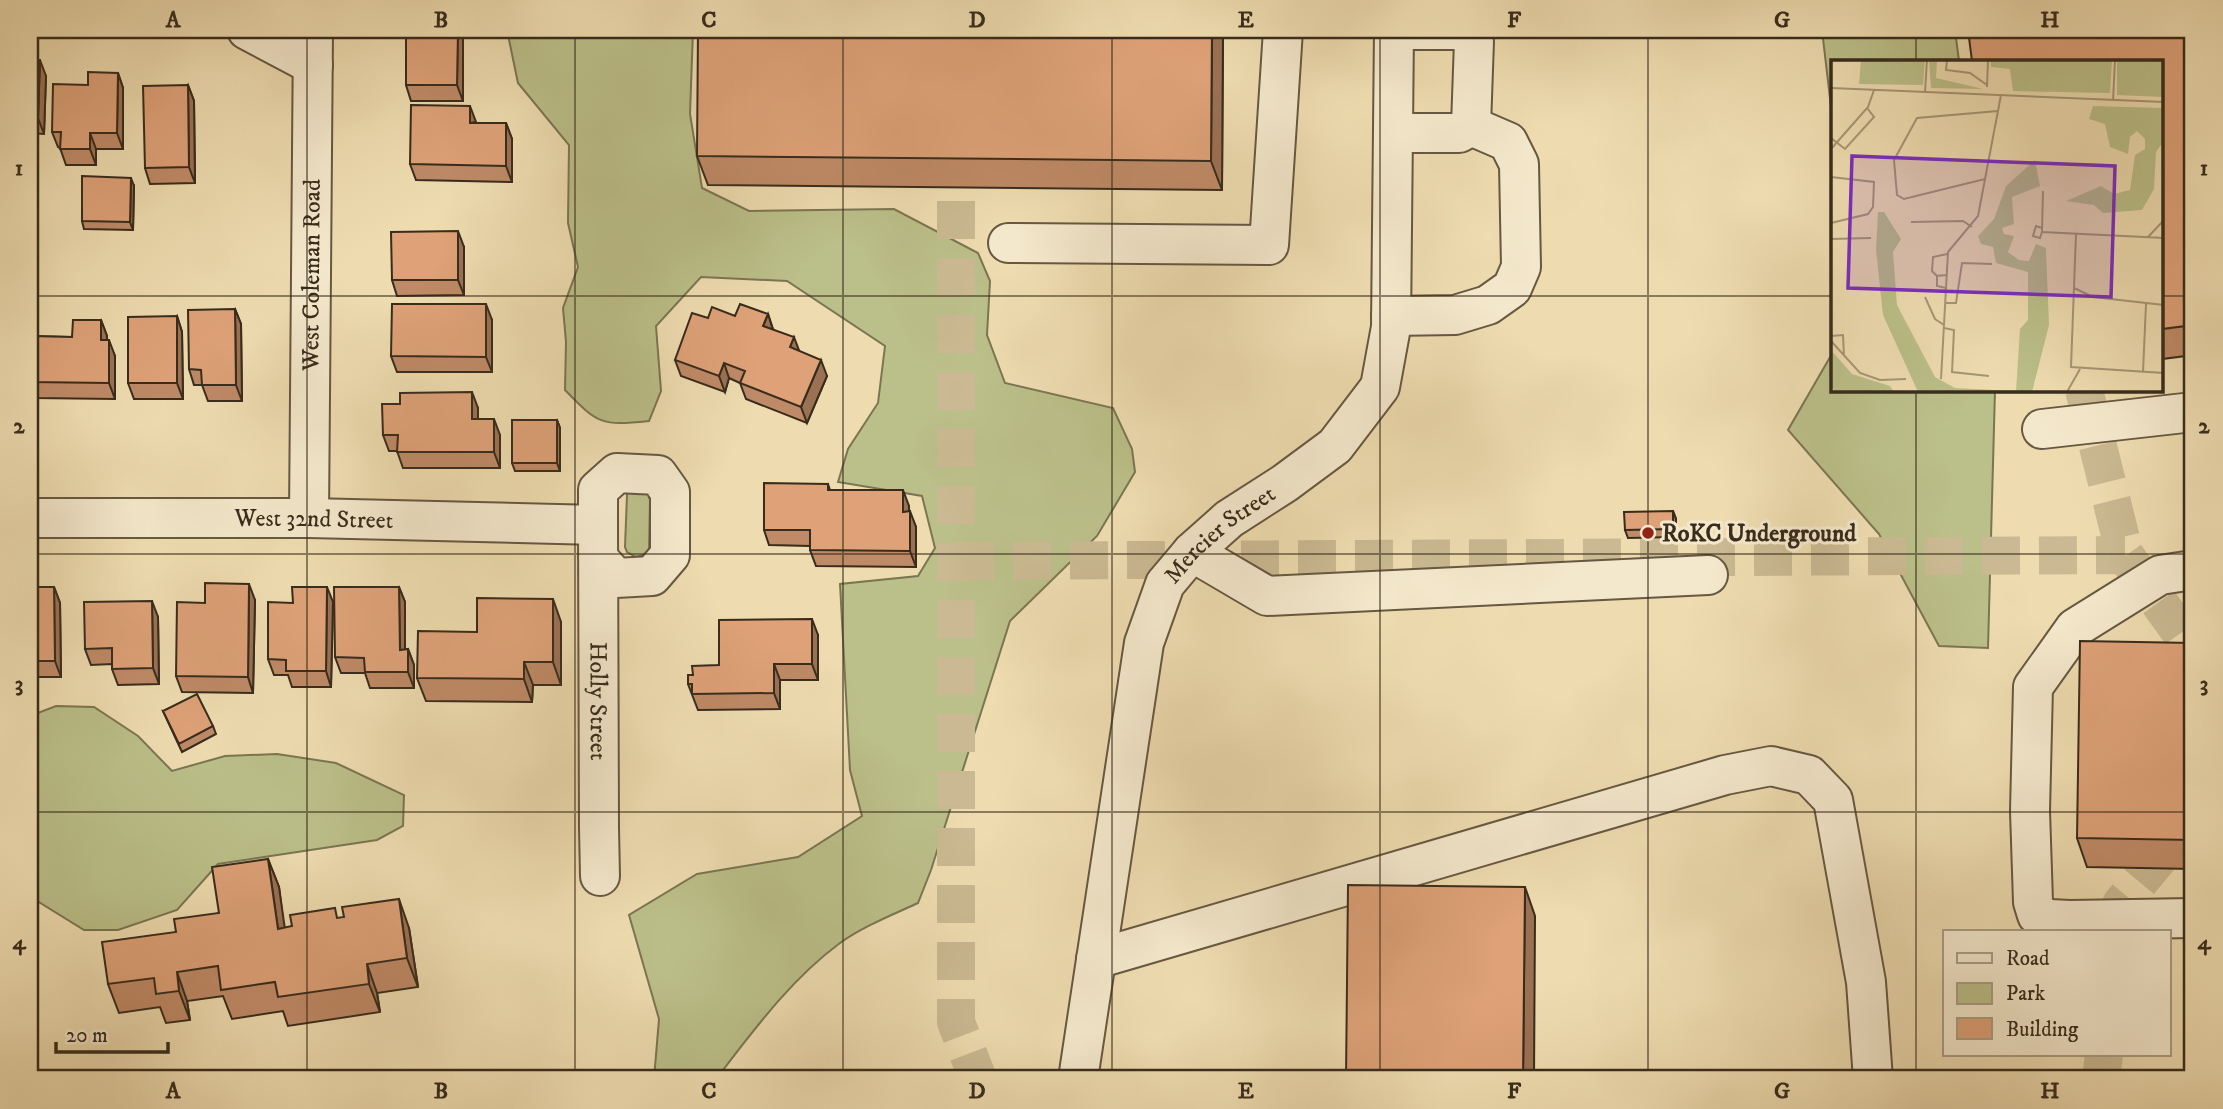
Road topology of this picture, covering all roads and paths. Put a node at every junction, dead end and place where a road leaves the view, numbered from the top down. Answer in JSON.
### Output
{"nodes":[{"id":1,"x":247,"y":30,"type":"edge"},
{"id":2,"x":1283,"y":30,"type":"edge"},
{"id":3,"x":1394,"y":30,"type":"edge"},
{"id":4,"x":1400,"y":30,"type":"edge"},
{"id":5,"x":313,"y":47,"type":"edge"},
{"id":6,"x":1471,"y":125,"type":"junction"},
{"id":7,"x":1393,"y":133,"type":"junction"},
{"id":8,"x":1008,"y":243,"type":"dead end"},
{"id":9,"x":1391,"y":316,"type":"junction"},
{"id":10,"x":2193,"y":412,"type":"edge"},
{"id":11,"x":2042,"y":429,"type":"dead end"},
{"id":12,"x":30,"y":518,"type":"edge"},
{"id":13,"x":309,"y":519,"type":"junction"},
{"id":14,"x":598,"y":541,"type":"joint"},
{"id":15,"x":1192,"y":552,"type":"junction"},
{"id":16,"x":2193,"y":570,"type":"edge"},
{"id":17,"x":1708,"y":575,"type":"dead end"},
{"id":18,"x":600,"y":876,"type":"dead end"},
{"id":19,"x":2193,"y":918,"type":"edge"},
{"id":20,"x":1096,"y":959,"type":"junction"},
{"id":21,"x":1077,"y":1079,"type":"edge"},
{"id":22,"x":1873,"y":1079,"type":"edge"}],
"edges":[{"from":1,"to":5,"type":"street"},
{"from":2,"to":8,"type":"street"},
{"from":3,"to":7,"type":"street","name":"Mercier Street"},
{"from":4,"to":6,"type":"street"},
{"from":5,"to":13,"type":"street","name":"West Coleman Road"},
{"from":6,"to":7,"type":"street"},
{"from":6,"to":9,"type":"street"},
{"from":7,"to":9,"type":"street","name":"Mercier Street"},
{"from":9,"to":15,"type":"street","name":"Mercier Street"},
{"from":10,"to":11,"type":"street"},
{"from":12,"to":13,"type":"street","name":"West 32nd Street"},
{"from":13,"to":14,"type":"street","name":"West 32nd Street"},
{"from":14,"to":18,"type":"street","name":"Holly Street"},
{"from":15,"to":17,"type":"street"},
{"from":15,"to":20,"type":"street","name":"Mercier Street"},
{"from":16,"to":19,"type":"street"},
{"from":20,"to":21,"type":"street","name":"Mercier Street"},
{"from":20,"to":22,"type":"street"}]}
